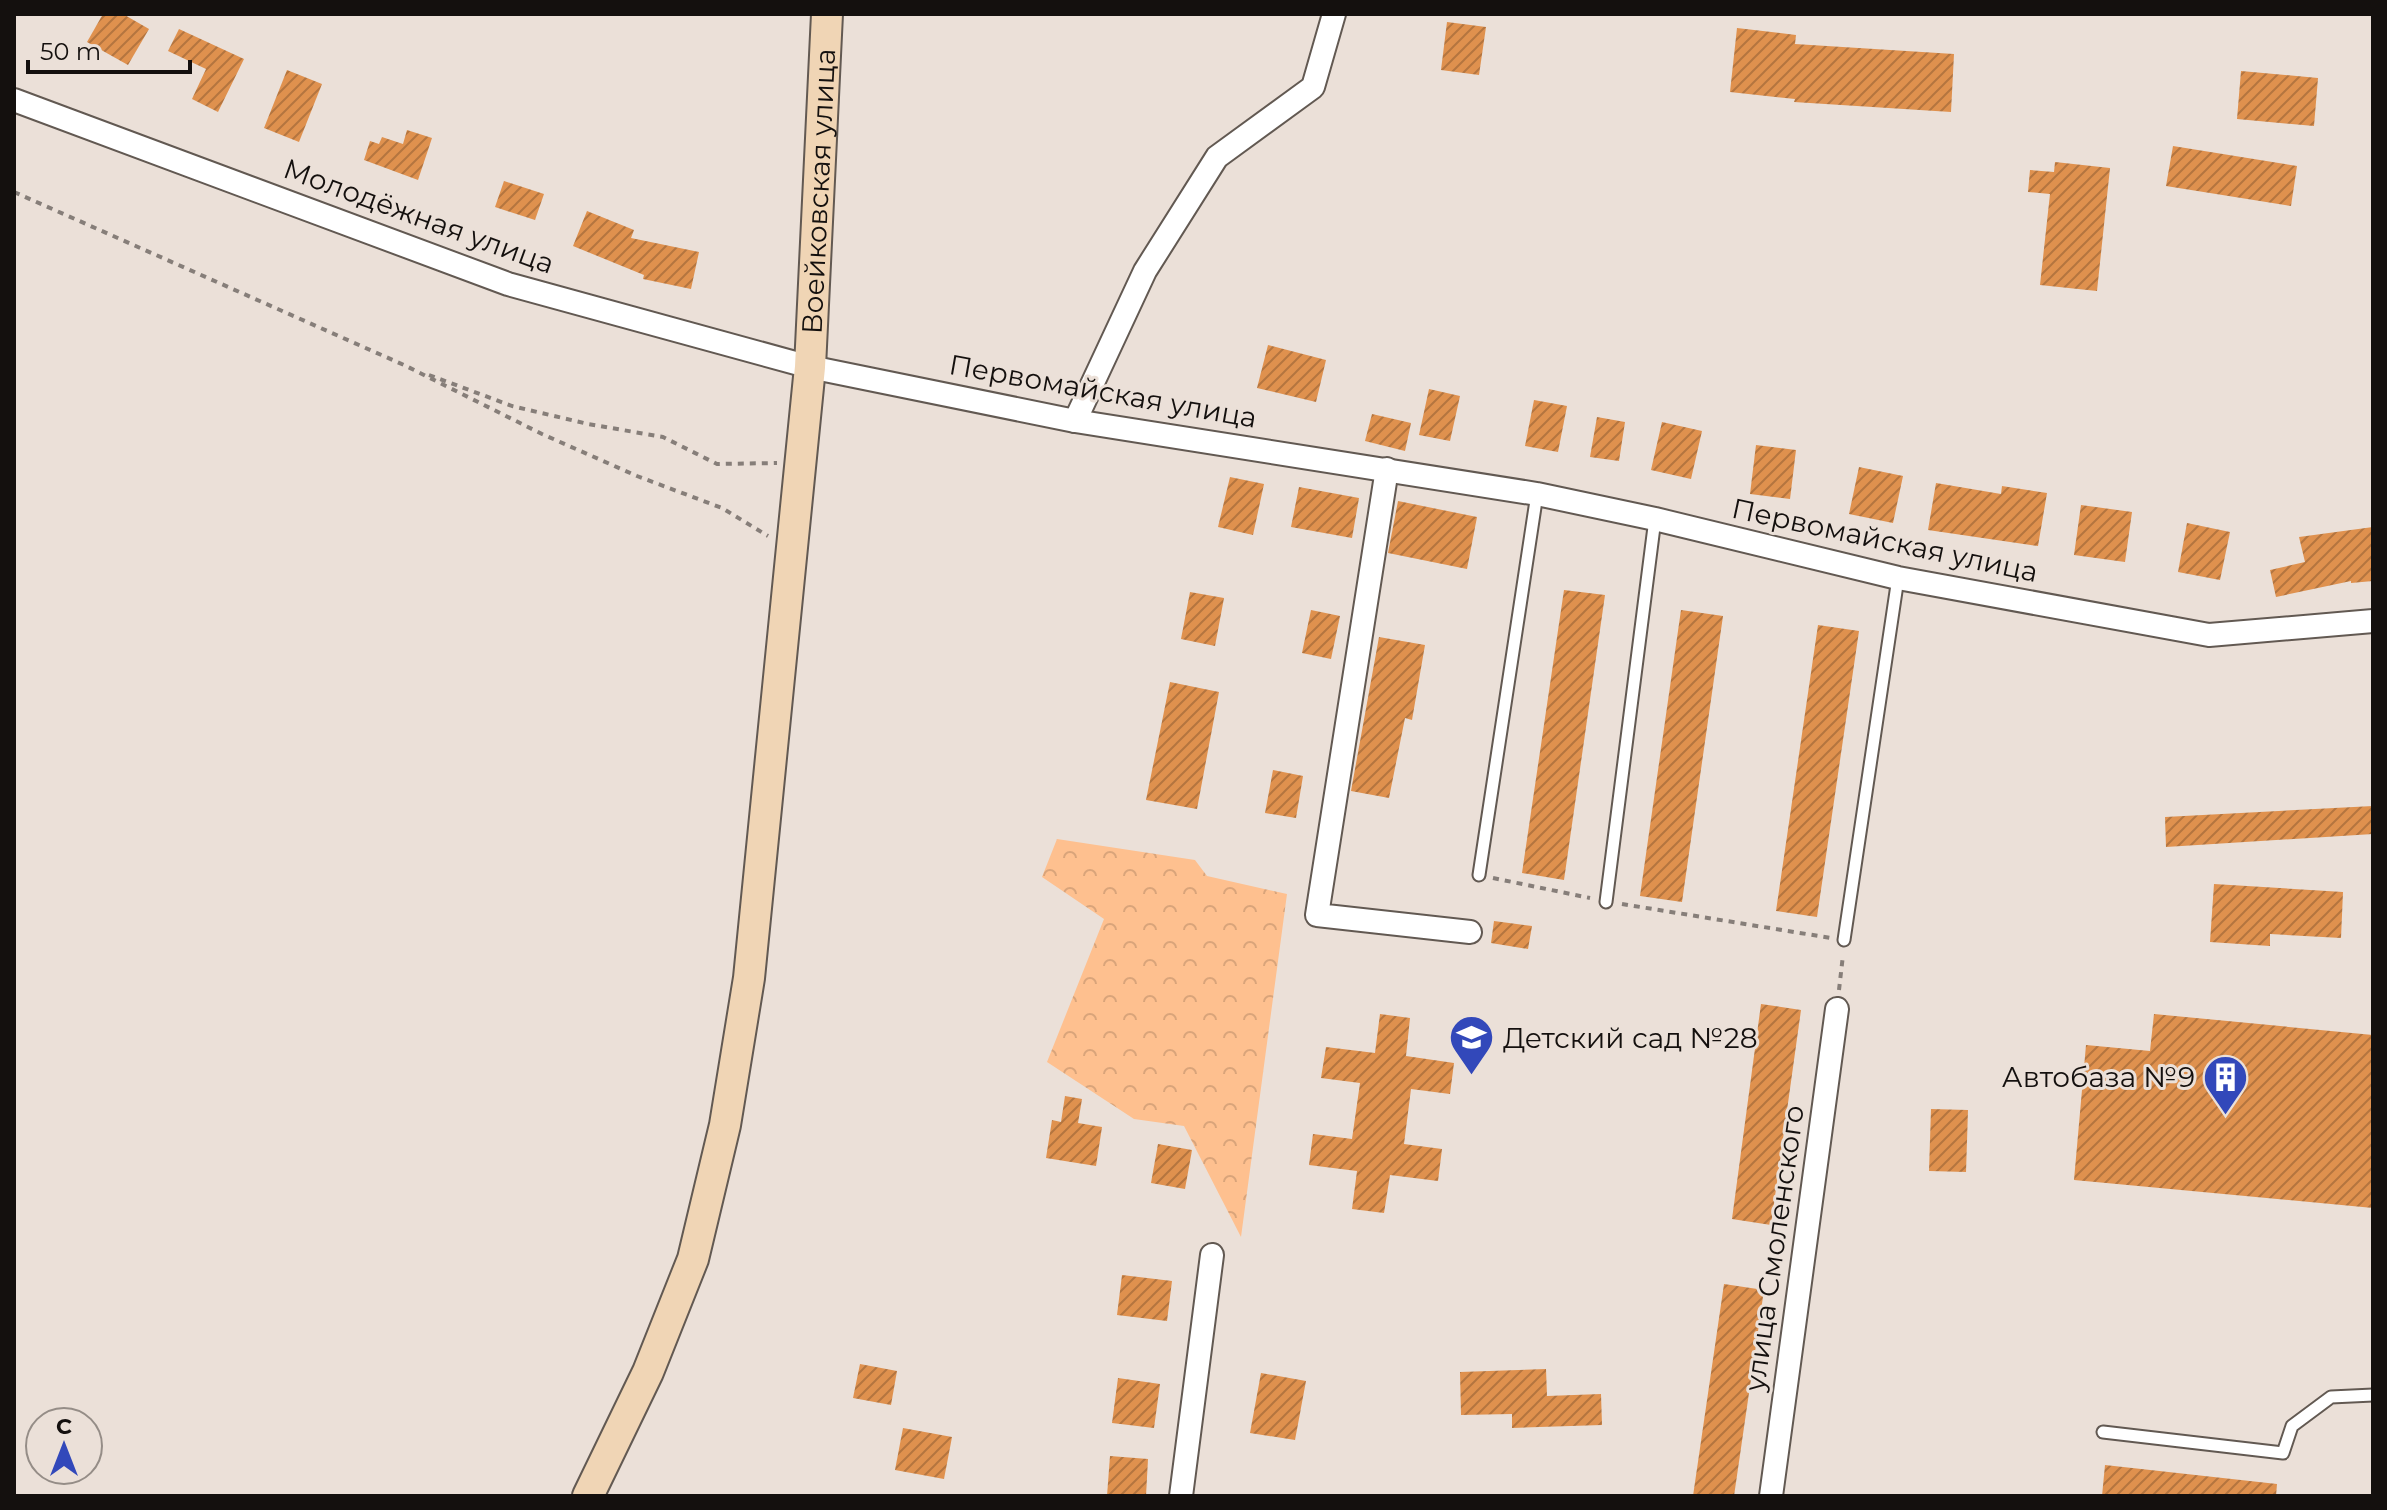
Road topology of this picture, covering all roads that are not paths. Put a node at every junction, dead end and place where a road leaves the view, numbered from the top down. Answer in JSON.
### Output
{"nodes":[{"id":1,"x":827,"y":14,"type":"edge"},
{"id":2,"x":1334,"y":14,"type":"edge"},
{"id":3,"x":14,"y":100,"type":"edge"},
{"id":4,"x":810,"y":367,"type":"junction"},
{"id":5,"x":1075,"y":421,"type":"junction"},
{"id":6,"x":1387,"y":469,"type":"junction"},
{"id":7,"x":1537,"y":494,"type":"junction"},
{"id":8,"x":1655,"y":519,"type":"junction"},
{"id":9,"x":1898,"y":578,"type":"junction"},
{"id":10,"x":2373,"y":621,"type":"edge"},
{"id":11,"x":1479,"y":875,"type":"road end"},
{"id":12,"x":1606,"y":902,"type":"road end"},
{"id":13,"x":1470,"y":932,"type":"dead end"},
{"id":14,"x":1844,"y":940,"type":"road end"},
{"id":15,"x":1837,"y":1009,"type":"road end"},
{"id":16,"x":1212,"y":1255,"type":"dead end"},
{"id":17,"x":2373,"y":1395,"type":"edge"},
{"id":18,"x":2103,"y":1432,"type":"dead end"},
{"id":19,"x":588,"y":1496,"type":"edge"},
{"id":20,"x":1181,"y":1496,"type":"edge"},
{"id":21,"x":1771,"y":1496,"type":"edge"}],
"edges":[{"from":1,"to":4,"type":"main road","name":"Воейковская улица"},
{"from":2,"to":5,"type":"street"},
{"from":3,"to":4,"type":"street","name":"Молодёжная улица"},
{"from":4,"to":5,"type":"street","name":"Первомайская улица"},
{"from":4,"to":19,"type":"main road","name":"Воейковская улица"},
{"from":5,"to":6,"type":"street","name":"Первомайская улица"},
{"from":6,"to":7,"type":"street","name":"Первомайская улица"},
{"from":6,"to":13,"type":"street"},
{"from":7,"to":8,"type":"street","name":"Первомайская улица"},
{"from":7,"to":11,"type":"lane"},
{"from":8,"to":9,"type":"street","name":"Первомайская улица"},
{"from":8,"to":12,"type":"lane"},
{"from":9,"to":10,"type":"street","name":"Первомайская улица"},
{"from":9,"to":14,"type":"lane"},
{"from":15,"to":21,"type":"street","name":"улица Смоленского"},
{"from":16,"to":20,"type":"street"},
{"from":17,"to":18,"type":"lane"}]}
